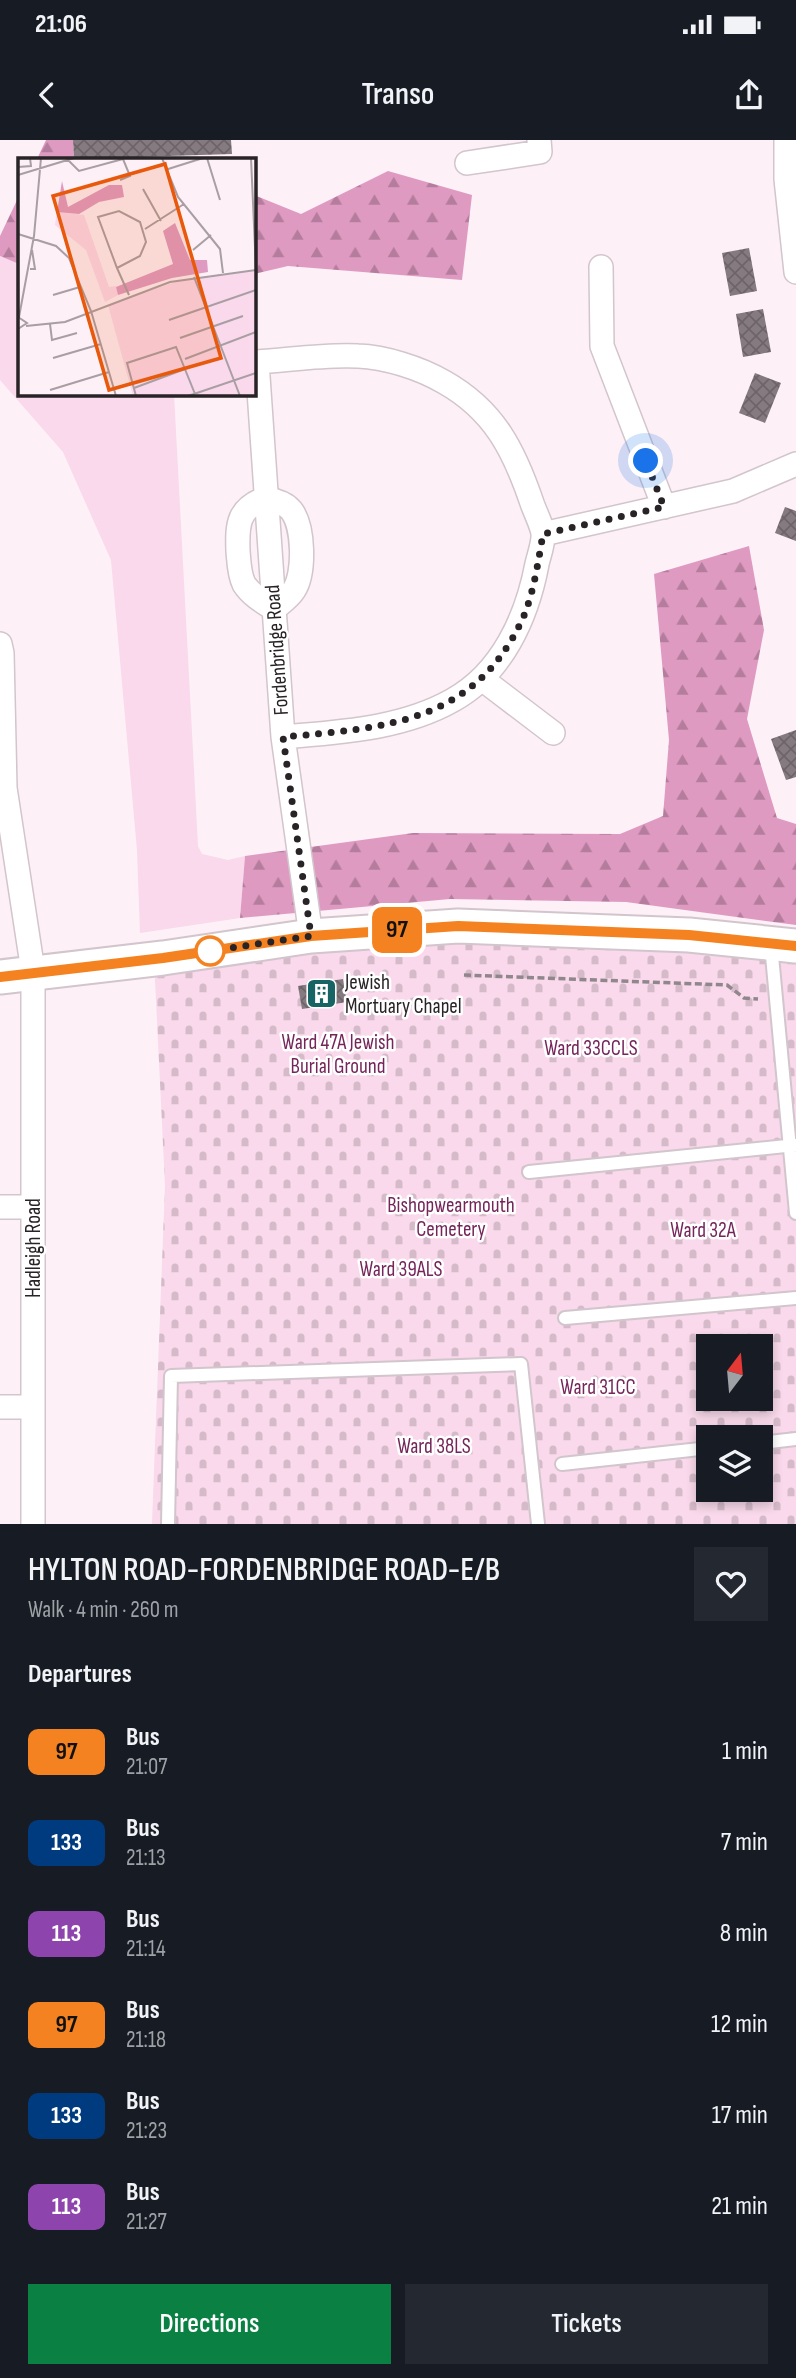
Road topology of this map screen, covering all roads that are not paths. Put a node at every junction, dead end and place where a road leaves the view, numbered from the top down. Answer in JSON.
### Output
{"nodes":[{"id":1,"x":539,"y":140,"type":"edge"},
{"id":2,"x":786,"y":140,"type":"edge"},
{"id":3,"x":467,"y":163,"type":"dead end"},
{"id":4,"x":791,"y":178,"type":"edge"},
{"id":5,"x":601,"y":267,"type":"dead end"},
{"id":6,"x":796,"y":272,"type":"edge"},
{"id":7,"x":796,"y":464,"type":"edge"},
{"id":8,"x":266,"y":498,"type":"junction"},
{"id":9,"x":664,"y":507,"type":"junction"},
{"id":10,"x":543,"y":534,"type":"junction"},
{"id":11,"x":274,"y":609,"type":"junction"},
{"id":12,"x":0,"y":644,"type":"edge"},
{"id":13,"x":482,"y":679,"type":"junction"},
{"id":14,"x":554,"y":733,"type":"dead end"},
{"id":15,"x":283,"y":737,"type":"junction"},
{"id":16,"x":2,"y":788,"type":"edge"},
{"id":17,"x":311,"y":936,"type":"junction"},
{"id":18,"x":784,"y":944,"type":"edge"},
{"id":19,"x":33,"y":971,"type":"junction"},
{"id":20,"x":0,"y":977,"type":"edge"},
{"id":21,"x":793,"y":1146,"type":"edge"},
{"id":22,"x":529,"y":1172,"type":"dead end"},
{"id":23,"x":0,"y":1207,"type":"edge"},
{"id":24,"x":33,"y":1207,"type":"junction"},
{"id":25,"x":796,"y":1213,"type":"edge"},
{"id":26,"x":796,"y":1298,"type":"edge"},
{"id":27,"x":565,"y":1318,"type":"dead end"},
{"id":28,"x":0,"y":1407,"type":"edge"},
{"id":29,"x":33,"y":1407,"type":"junction"},
{"id":30,"x":796,"y":1439,"type":"edge"},
{"id":31,"x":773,"y":1442,"type":"edge"},
{"id":32,"x":696,"y":1449,"type":"edge"},
{"id":33,"x":562,"y":1464,"type":"dead end"},
{"id":34,"x":33,"y":1524,"type":"edge"},
{"id":35,"x":168,"y":1524,"type":"edge"},
{"id":36,"x":538,"y":1524,"type":"edge"}],
"edges":[{"from":1,"to":3,"type":"street"},
{"from":2,"to":4,"type":"street"},
{"from":4,"to":6,"type":"street"},
{"from":5,"to":9,"type":"street"},
{"from":7,"to":9,"type":"street"},
{"from":8,"to":10,"type":"street","name":"Fordenbridge Road"},
{"from":8,"to":11,"type":"street","name":"Fordenbridge Road"},
{"from":8,"to":11,"type":"street"},
{"from":8,"to":11,"type":"street"},
{"from":9,"to":10,"type":"street"},
{"from":10,"to":13,"type":"street"},
{"from":11,"to":15,"type":"street","name":"Fordenbridge Road"},
{"from":12,"to":16,"type":"street","name":"Hadleigh Road"},
{"from":13,"to":14,"type":"street"},
{"from":13,"to":15,"type":"street"},
{"from":15,"to":17,"type":"street","name":"Fordenbridge Road"},
{"from":16,"to":19,"type":"street","name":"Hadleigh Road"},
{"from":17,"to":18,"type":"street"},
{"from":17,"to":19,"type":"street"},
{"from":18,"to":21,"type":"lane"},
{"from":19,"to":20,"type":"street"},
{"from":19,"to":24,"type":"street","name":"Hadleigh Road"},
{"from":21,"to":22,"type":"lane"},
{"from":21,"to":25,"type":"lane"},
{"from":23,"to":24,"type":"street"},
{"from":24,"to":29,"type":"street","name":"Hadleigh Road"},
{"from":26,"to":27,"type":"lane"},
{"from":28,"to":29,"type":"street"},
{"from":29,"to":34,"type":"street","name":"Hadleigh Road"},
{"from":30,"to":31,"type":"lane"},
{"from":32,"to":33,"type":"lane"},
{"from":35,"to":36,"type":"lane"}]}
